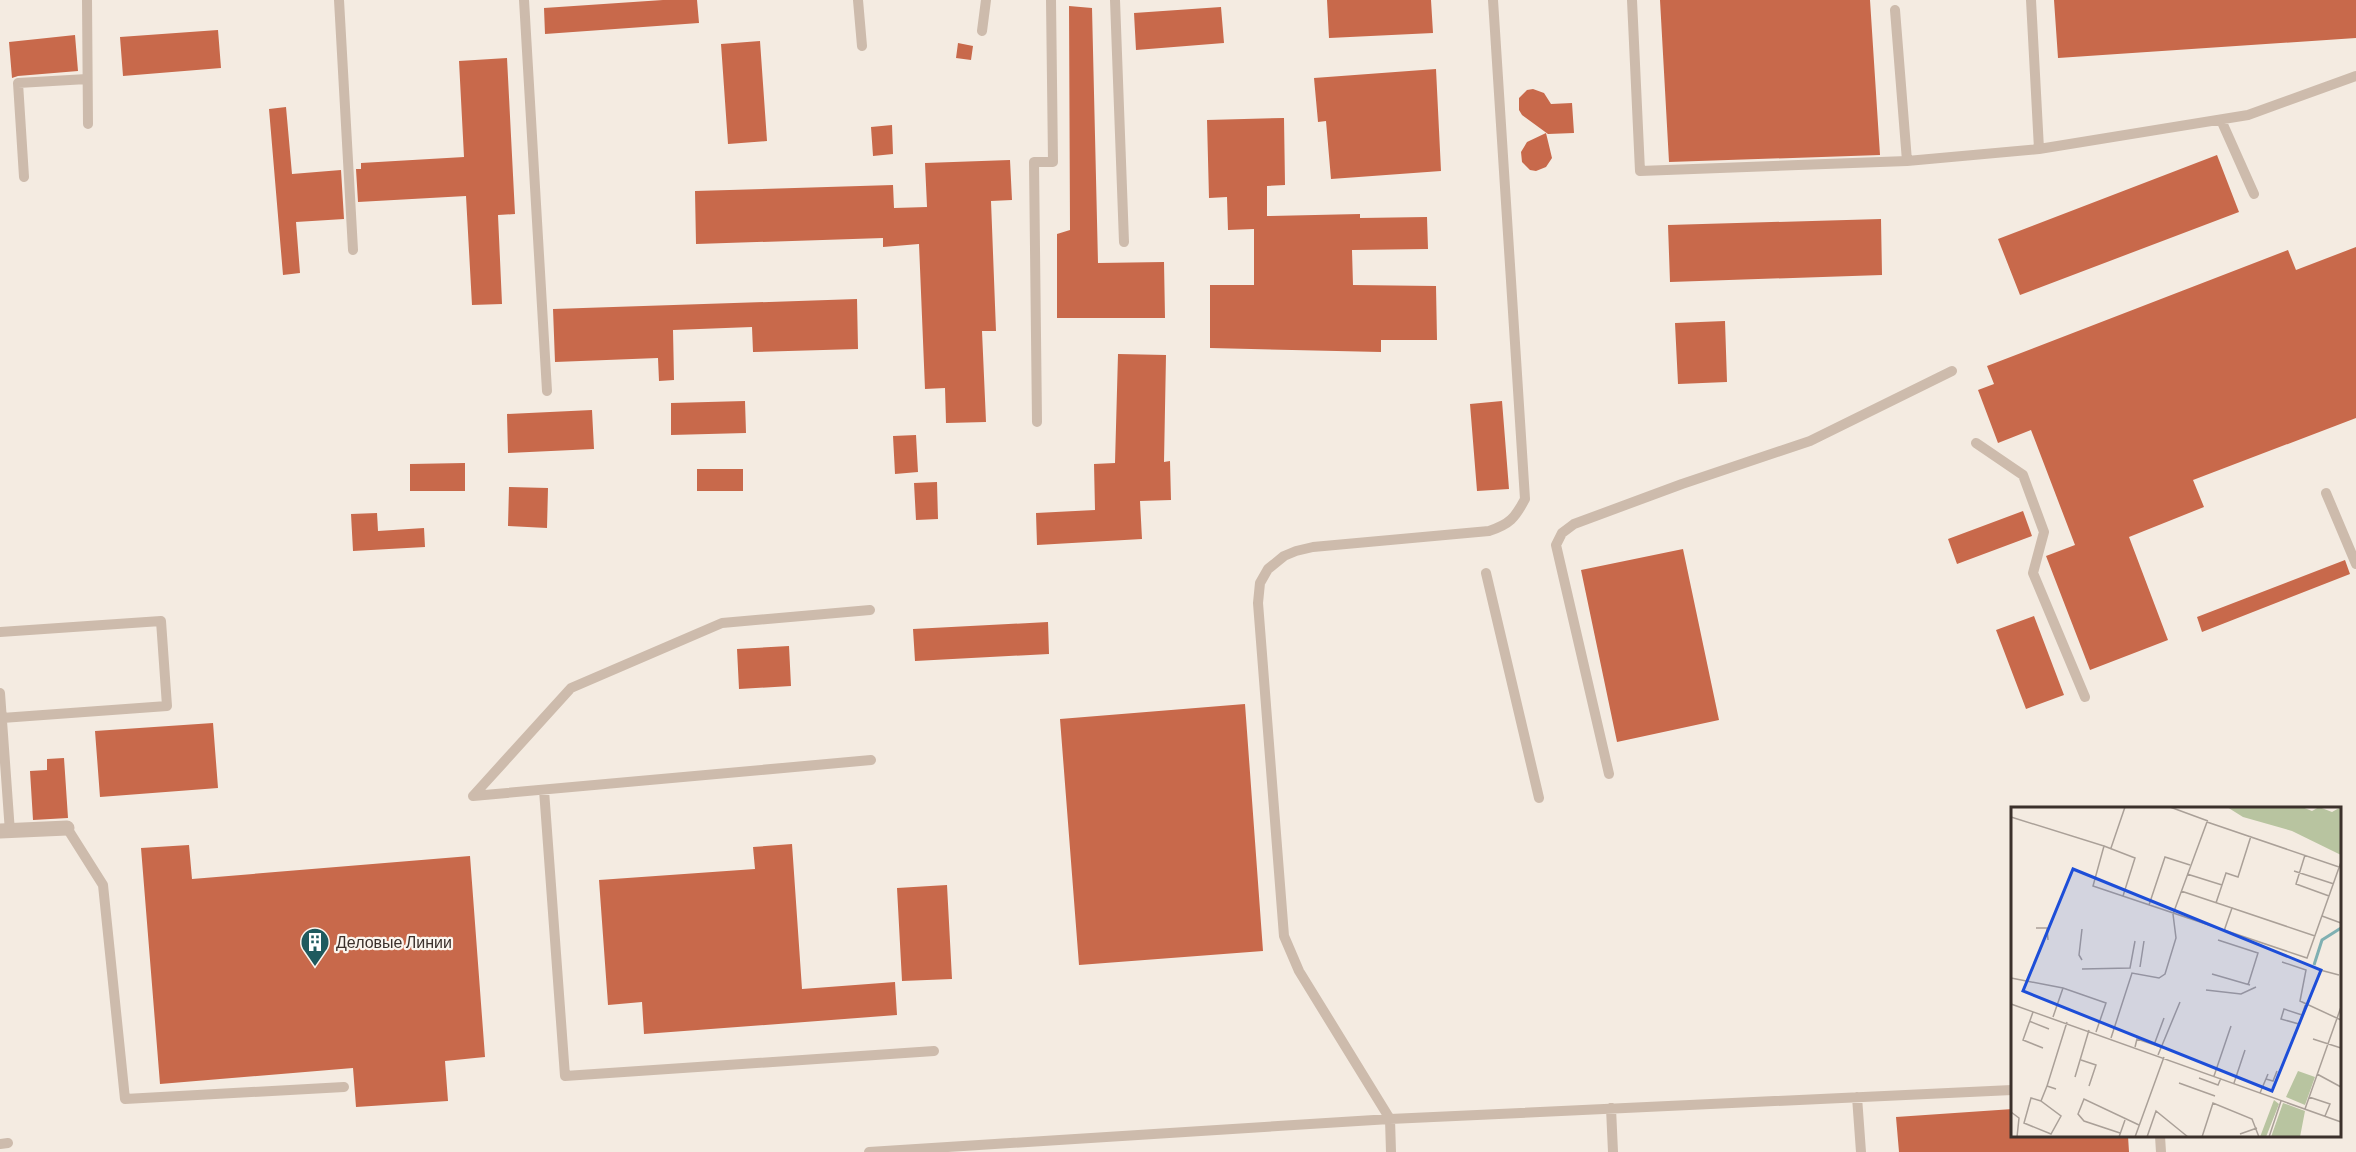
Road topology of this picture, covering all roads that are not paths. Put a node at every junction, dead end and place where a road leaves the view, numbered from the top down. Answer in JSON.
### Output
{"nodes":[{"id":1,"x":87,"y":0,"type":"edge"},
{"id":2,"x":339,"y":0,"type":"edge"},
{"id":3,"x":525,"y":0,"type":"edge"},
{"id":4,"x":858,"y":0,"type":"edge"},
{"id":5,"x":986,"y":0,"type":"edge"},
{"id":6,"x":1051,"y":0,"type":"edge"},
{"id":7,"x":1115,"y":0,"type":"edge"},
{"id":8,"x":1493,"y":0,"type":"edge"},
{"id":9,"x":1632,"y":0,"type":"edge"},
{"id":10,"x":2031,"y":0,"type":"edge"},
{"id":11,"x":1895,"y":10,"type":"dead end"},
{"id":12,"x":982,"y":31,"type":"dead end"},
{"id":13,"x":862,"y":46,"type":"dead end"},
{"id":14,"x":2356,"y":76,"type":"edge"},
{"id":15,"x":87,"y":79,"type":"junction"},
{"id":16,"x":2221,"y":120,"type":"junction"},
{"id":17,"x":88,"y":124,"type":"dead end"},
{"id":18,"x":2039,"y":149,"type":"junction"},
{"id":19,"x":1906,"y":161,"type":"junction"},
{"id":20,"x":24,"y":177,"type":"dead end"},
{"id":21,"x":2254,"y":194,"type":"dead end"},
{"id":22,"x":1124,"y":242,"type":"dead end"},
{"id":23,"x":353,"y":250,"type":"dead end"},
{"id":24,"x":1952,"y":371,"type":"dead end"},
{"id":25,"x":547,"y":391,"type":"dead end"},
{"id":26,"x":1037,"y":423,"type":"dead end"},
{"id":27,"x":1976,"y":443,"type":"dead end"},
{"id":28,"x":2326,"y":493,"type":"dead end"},
{"id":29,"x":2356,"y":564,"type":"edge"},
{"id":30,"x":1486,"y":573,"type":"dead end"},
{"id":31,"x":870,"y":610,"type":"dead end"},
{"id":32,"x":0,"y":633,"type":"edge"},
{"id":33,"x":0,"y":693,"type":"edge"},
{"id":34,"x":2085,"y":697,"type":"dead end"},
{"id":35,"x":2,"y":718,"type":"junction"},
{"id":36,"x":871,"y":760,"type":"dead end"},
{"id":37,"x":1609,"y":774,"type":"dead end"},
{"id":38,"x":544,"y":790,"type":"junction"},
{"id":39,"x":1539,"y":798,"type":"dead end"},
{"id":40,"x":67,"y":828,"type":"joint"},
{"id":41,"x":5,"y":832,"type":"edge"},
{"id":42,"x":934,"y":1051,"type":"dead end"},
{"id":43,"x":344,"y":1087,"type":"dead end"},
{"id":44,"x":2011,"y":1090,"type":"edge"},
{"id":45,"x":1857,"y":1097,"type":"junction"},
{"id":46,"x":1611,"y":1108,"type":"junction"},
{"id":47,"x":1390,"y":1119,"type":"junction"},
{"id":48,"x":2160,"y":1137,"type":"edge"},
{"id":49,"x":916,"y":1150,"type":"edge"},
{"id":50,"x":869,"y":1152,"type":"edge"},
{"id":51,"x":1391,"y":1152,"type":"edge"},
{"id":52,"x":1614,"y":1152,"type":"edge"},
{"id":53,"x":1861,"y":1152,"type":"edge"},
{"id":54,"x":2161,"y":1152,"type":"edge"}],
"edges":[{"from":1,"to":15,"type":"lane"},
{"from":2,"to":23,"type":"lane"},
{"from":3,"to":25,"type":"lane"},
{"from":4,"to":13,"type":"lane"},
{"from":5,"to":12,"type":"lane"},
{"from":6,"to":26,"type":"lane"},
{"from":7,"to":22,"type":"lane"},
{"from":8,"to":47,"type":"lane"},
{"from":9,"to":19,"type":"lane"},
{"from":10,"to":18,"type":"lane"},
{"from":11,"to":19,"type":"lane"},
{"from":14,"to":16,"type":"lane"},
{"from":15,"to":17,"type":"lane"},
{"from":15,"to":20,"type":"lane"},
{"from":16,"to":18,"type":"lane"},
{"from":16,"to":21,"type":"lane"},
{"from":18,"to":19,"type":"lane"},
{"from":24,"to":37,"type":"lane"},
{"from":27,"to":34,"type":"lane"},
{"from":28,"to":29,"type":"lane"},
{"from":30,"to":39,"type":"lane"},
{"from":31,"to":38,"type":"lane"},
{"from":32,"to":35,"type":"lane"},
{"from":33,"to":35,"type":"lane"},
{"from":35,"to":41,"type":"lane"},
{"from":36,"to":38,"type":"lane"},
{"from":38,"to":42,"type":"lane"},
{"from":40,"to":41,"type":"street"},
{"from":40,"to":43,"type":"lane"},
{"from":44,"to":45,"type":"lane"},
{"from":45,"to":46,"type":"lane"},
{"from":45,"to":53,"type":"lane"},
{"from":46,"to":47,"type":"lane"},
{"from":46,"to":52,"type":"lane"},
{"from":47,"to":49,"type":"lane"},
{"from":47,"to":51,"type":"lane"},
{"from":48,"to":54,"type":"lane"},
{"from":49,"to":50,"type":"lane"}]}
